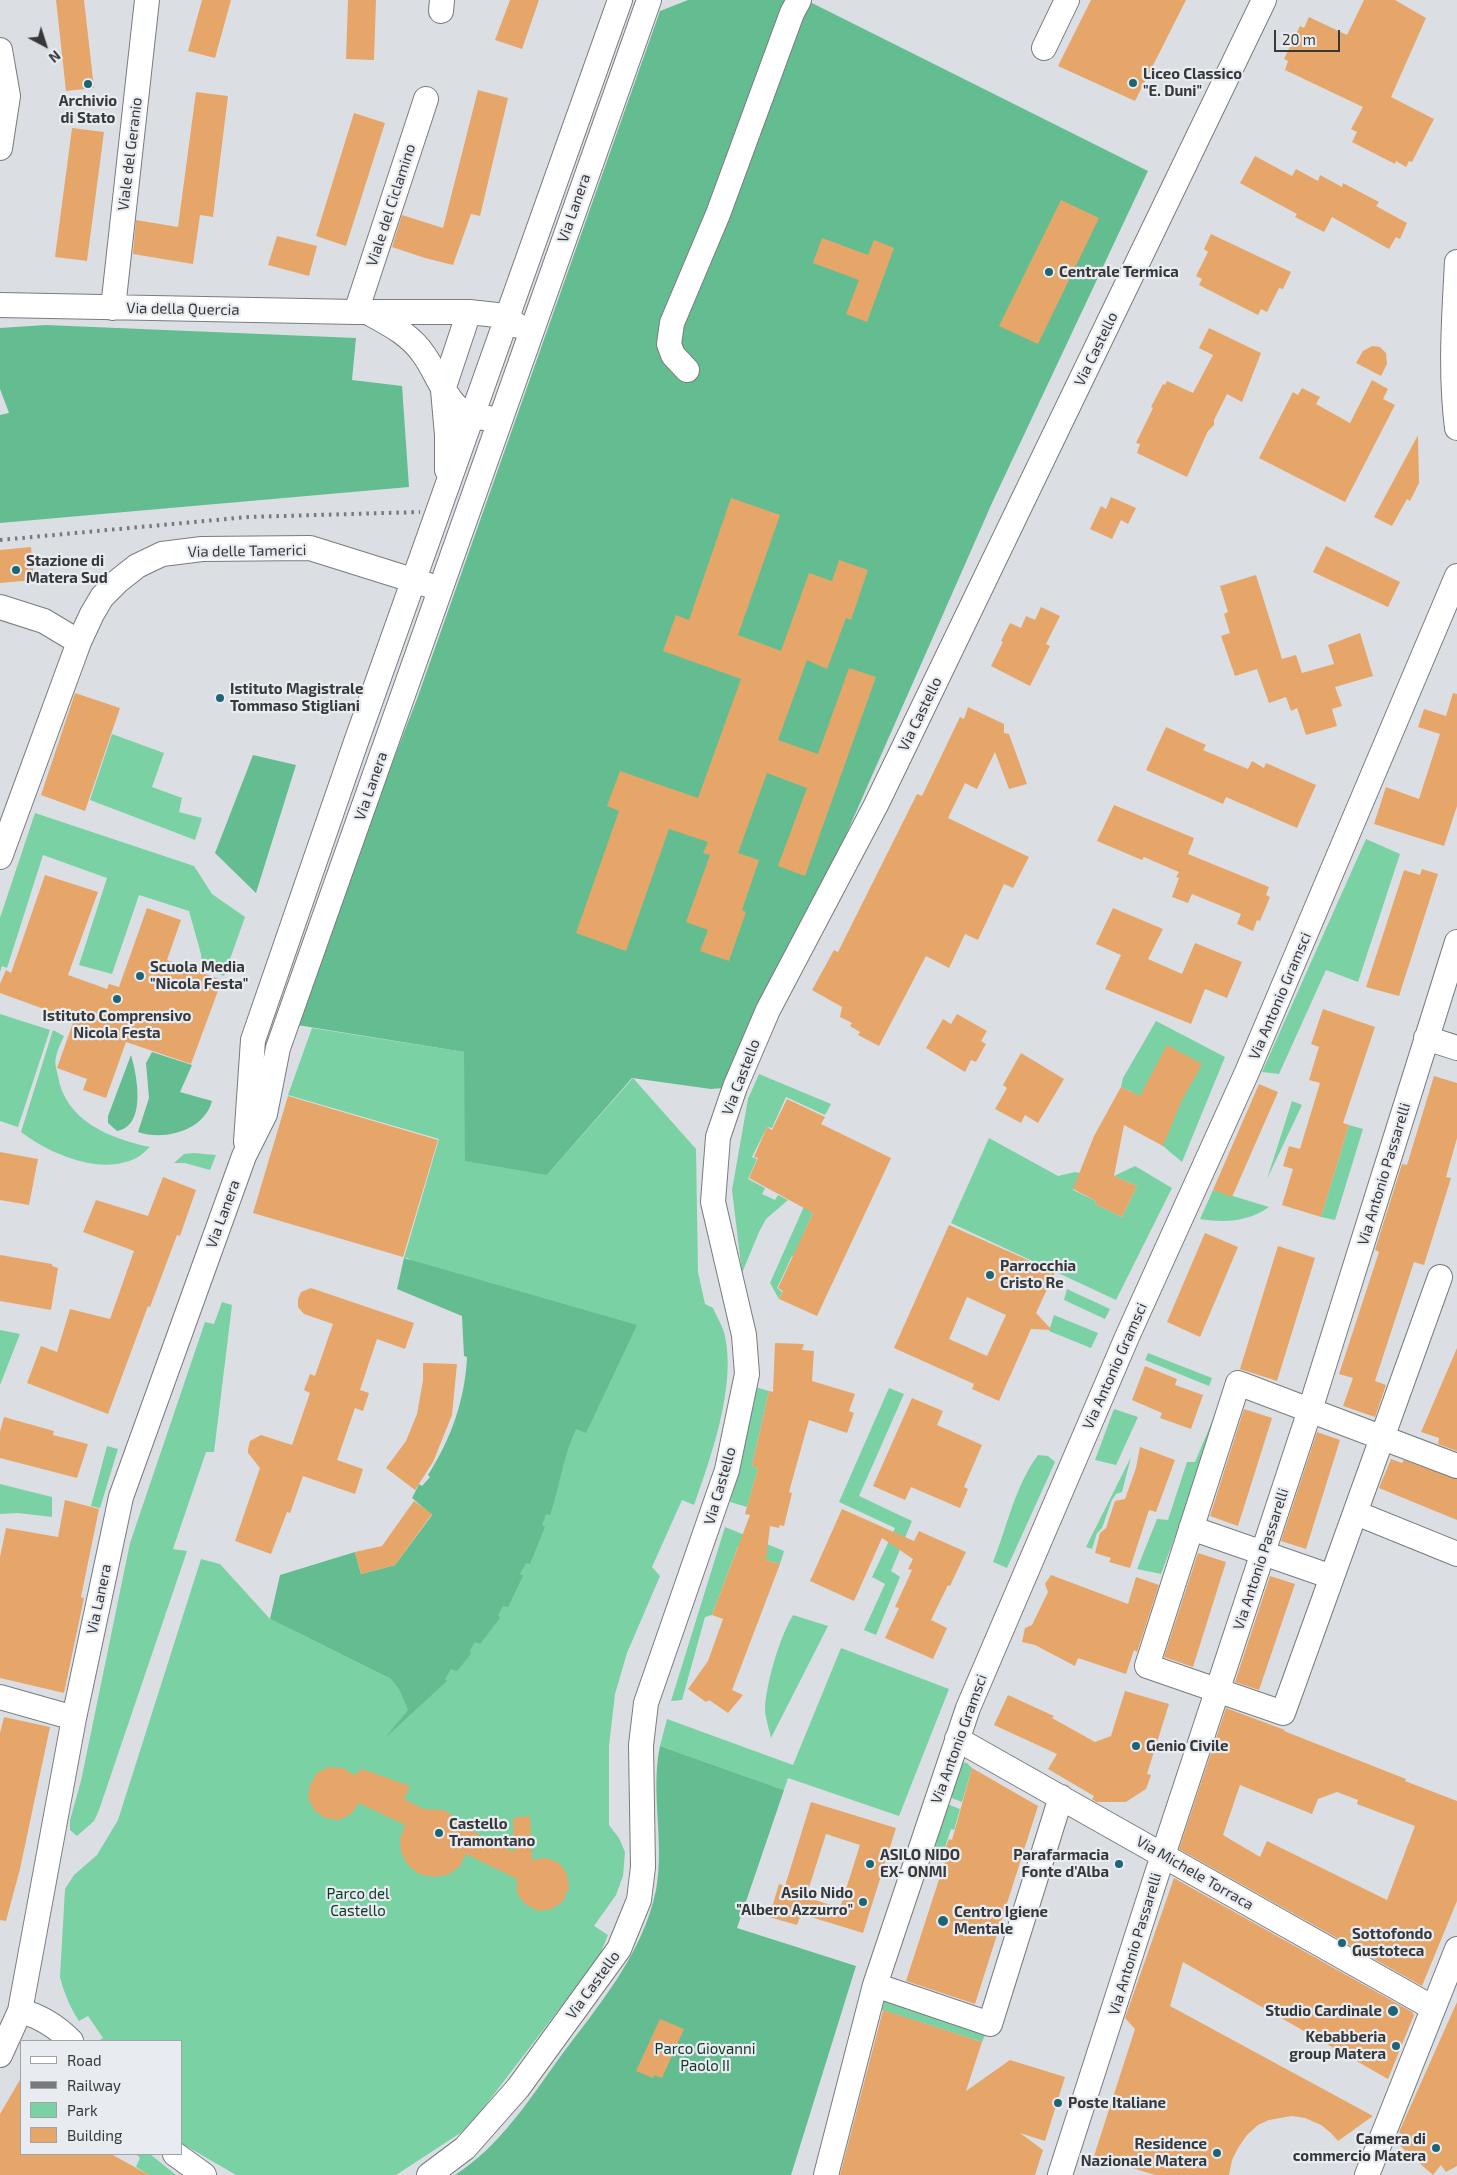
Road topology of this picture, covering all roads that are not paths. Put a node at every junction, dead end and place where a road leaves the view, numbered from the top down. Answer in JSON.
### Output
{"nodes":[{"id":1,"x":147,"y":0,"type":"edge"},
{"id":2,"x":620,"y":0,"type":"edge"},
{"id":3,"x":649,"y":0,"type":"edge"},
{"id":4,"x":799,"y":0,"type":"edge"},
{"id":5,"x":1067,"y":0,"type":"edge"},
{"id":6,"x":1264,"y":0,"type":"edge"},
{"id":7,"x":1044,"y":48,"type":"dead end"},
{"id":8,"x":0,"y":50,"type":"edge"},
{"id":9,"x":426,"y":99,"type":"dead end"},
{"id":10,"x":0,"y":148,"type":"edge"},
{"id":11,"x":1457,"y":262,"type":"edge"},
{"id":12,"x":0,"y":305,"type":"edge"},
{"id":13,"x":113,"y":308,"type":"junction"},
{"id":14,"x":361,"y":312,"type":"junction"},
{"id":15,"x":469,"y":312,"type":"junction"},
{"id":16,"x":506,"y":316,"type":"junction"},
{"id":17,"x":528,"y":339,"type":"junction"},
{"id":18,"x":687,"y":370,"type":"dead end"},
{"id":19,"x":443,"y":390,"type":"junction"},
{"id":20,"x":473,"y":416,"type":"junction"},
{"id":21,"x":501,"y":417,"type":"junction"},
{"id":22,"x":1457,"y":428,"type":"edge"},
{"id":23,"x":447,"y":489,"type":"junction"},
{"id":24,"x":1457,"y":576,"type":"edge"},
{"id":25,"x":414,"y":580,"type":"junction"},
{"id":26,"x":440,"y":589,"type":"junction"},
{"id":27,"x":0,"y":607,"type":"edge"},
{"id":28,"x":79,"y":642,"type":"junction"},
{"id":29,"x":0,"y":857,"type":"edge"},
{"id":30,"x":1457,"y":942,"type":"edge"},
{"id":31,"x":1426,"y":1038,"type":"junction"},
{"id":32,"x":1457,"y":1048,"type":"edge"},
{"id":33,"x":244,"y":1156,"type":"junction"},
{"id":34,"x":1440,"y":1277,"type":"dead end"},
{"id":35,"x":1310,"y":1410,"type":"junction"},
{"id":36,"x":1383,"y":1438,"type":"junction"},
{"id":37,"x":1457,"y":1466,"type":"edge"},
{"id":38,"x":1356,"y":1513,"type":"junction"},
{"id":39,"x":1191,"y":1528,"type":"junction"},
{"id":40,"x":1262,"y":1554,"type":"junction"},
{"id":41,"x":1457,"y":1554,"type":"edge"},
{"id":42,"x":1332,"y":1578,"type":"junction"},
{"id":43,"x":1217,"y":1690,"type":"junction"},
{"id":44,"x":0,"y":1697,"type":"edge"},
{"id":45,"x":74,"y":1718,"type":"junction"},
{"id":46,"x":957,"y":1739,"type":"junction"},
{"id":47,"x":1061,"y":1797,"type":"junction"},
{"id":48,"x":1163,"y":1855,"type":"junction"},
{"id":49,"x":1457,"y":1949,"type":"edge"},
{"id":50,"x":875,"y":1985,"type":"junction"},
{"id":51,"x":1433,"y":2008,"type":"junction"},
{"id":52,"x":20,"y":2011,"type":"junction"},
{"id":53,"x":70,"y":2040,"type":"edge"},
{"id":54,"x":0,"y":2054,"type":"edge"},
{"id":55,"x":176,"y":2155,"type":"edge"},
{"id":56,"x":204,"y":2175,"type":"edge"},
{"id":57,"x":429,"y":2175,"type":"edge"},
{"id":58,"x":826,"y":2175,"type":"edge"},
{"id":59,"x":1060,"y":2175,"type":"edge"},
{"id":60,"x":1367,"y":2175,"type":"edge"}],
"edges":[{"from":1,"to":13,"type":"street","name":"Viale del Geranio"},
{"from":2,"to":16,"type":"street","name":"Via Lanera"},
{"from":3,"to":17,"type":"street","name":"Via Lanera"},
{"from":4,"to":18,"type":"street"},
{"from":5,"to":7,"type":"street"},
{"from":6,"to":57,"type":"street","name":"Via Castello"},
{"from":8,"to":10,"type":"street"},
{"from":9,"to":14,"type":"street","name":"Viale del Ciclamino"},
{"from":11,"to":22,"type":"street"},
{"from":12,"to":13,"type":"street","name":"Via della Quercia"},
{"from":13,"to":14,"type":"street","name":"Via della Quercia"},
{"from":14,"to":15,"type":"street","name":"Via della Quercia"},
{"from":14,"to":19,"type":"street","name":"Via della Quercia"},
{"from":15,"to":16,"type":"street","name":"Via della Quercia"},
{"from":15,"to":19,"type":"street","name":"Via Lanera"},
{"from":16,"to":17,"type":"street"},
{"from":16,"to":20,"type":"street","name":"Via Lanera"},
{"from":17,"to":21,"type":"street","name":"Via Lanera"},
{"from":19,"to":20,"type":"street"},
{"from":19,"to":23,"type":"street","name":"Via Lanera"},
{"from":20,"to":21,"type":"street"},
{"from":20,"to":23,"type":"street","name":"Via Lanera"},
{"from":21,"to":26,"type":"street","name":"Via Lanera"},
{"from":23,"to":25,"type":"street","name":"Via Lanera"},
{"from":24,"to":46,"type":"street","name":"Via Antonio Gramsci"},
{"from":25,"to":26,"type":"street","name":"Via delle Tamerici"},
{"from":25,"to":28,"type":"street","name":"Via delle Tamerici"},
{"from":25,"to":33,"type":"street","name":"Via Lanera"},
{"from":26,"to":33,"type":"street","name":"Via Lanera"},
{"from":27,"to":28,"type":"street"},
{"from":28,"to":29,"type":"street","name":"Via delle Tamerici"},
{"from":30,"to":31,"type":"street","name":"Via Antonio Passarelli"},
{"from":31,"to":32,"type":"street"},
{"from":31,"to":35,"type":"street","name":"Via Antonio Passarelli"},
{"from":33,"to":45,"type":"street","name":"Via Lanera"},
{"from":34,"to":36,"type":"street"},
{"from":35,"to":36,"type":"street"},
{"from":35,"to":39,"type":"street"},
{"from":35,"to":40,"type":"street","name":"Via Antonio Passarelli"},
{"from":36,"to":37,"type":"street"},
{"from":36,"to":38,"type":"street"},
{"from":38,"to":41,"type":"street"},
{"from":38,"to":42,"type":"street"},
{"from":39,"to":40,"type":"street"},
{"from":39,"to":43,"type":"street"},
{"from":40,"to":42,"type":"street"},
{"from":40,"to":43,"type":"street","name":"Via Antonio Passarelli"},
{"from":42,"to":43,"type":"street"},
{"from":43,"to":48,"type":"street","name":"Via Antonio Passarelli"},
{"from":44,"to":45,"type":"street"},
{"from":45,"to":52,"type":"street","name":"Via Lanera"},
{"from":46,"to":47,"type":"street","name":"Via Michele Torraca"},
{"from":46,"to":50,"type":"street","name":"Via Antonio Gramsci"},
{"from":47,"to":48,"type":"street","name":"Via Michele Torraca"},
{"from":47,"to":50,"type":"street"},
{"from":48,"to":51,"type":"street","name":"Via Michele Torraca"},
{"from":48,"to":59,"type":"street","name":"Via Antonio Passarelli"},
{"from":49,"to":51,"type":"street"},
{"from":50,"to":58,"type":"street","name":"Via Antonio Gramsci"},
{"from":51,"to":60,"type":"street"},
{"from":52,"to":53,"type":"street"},
{"from":52,"to":54,"type":"street","name":"Via Lanera"},
{"from":55,"to":56,"type":"street"}]}
